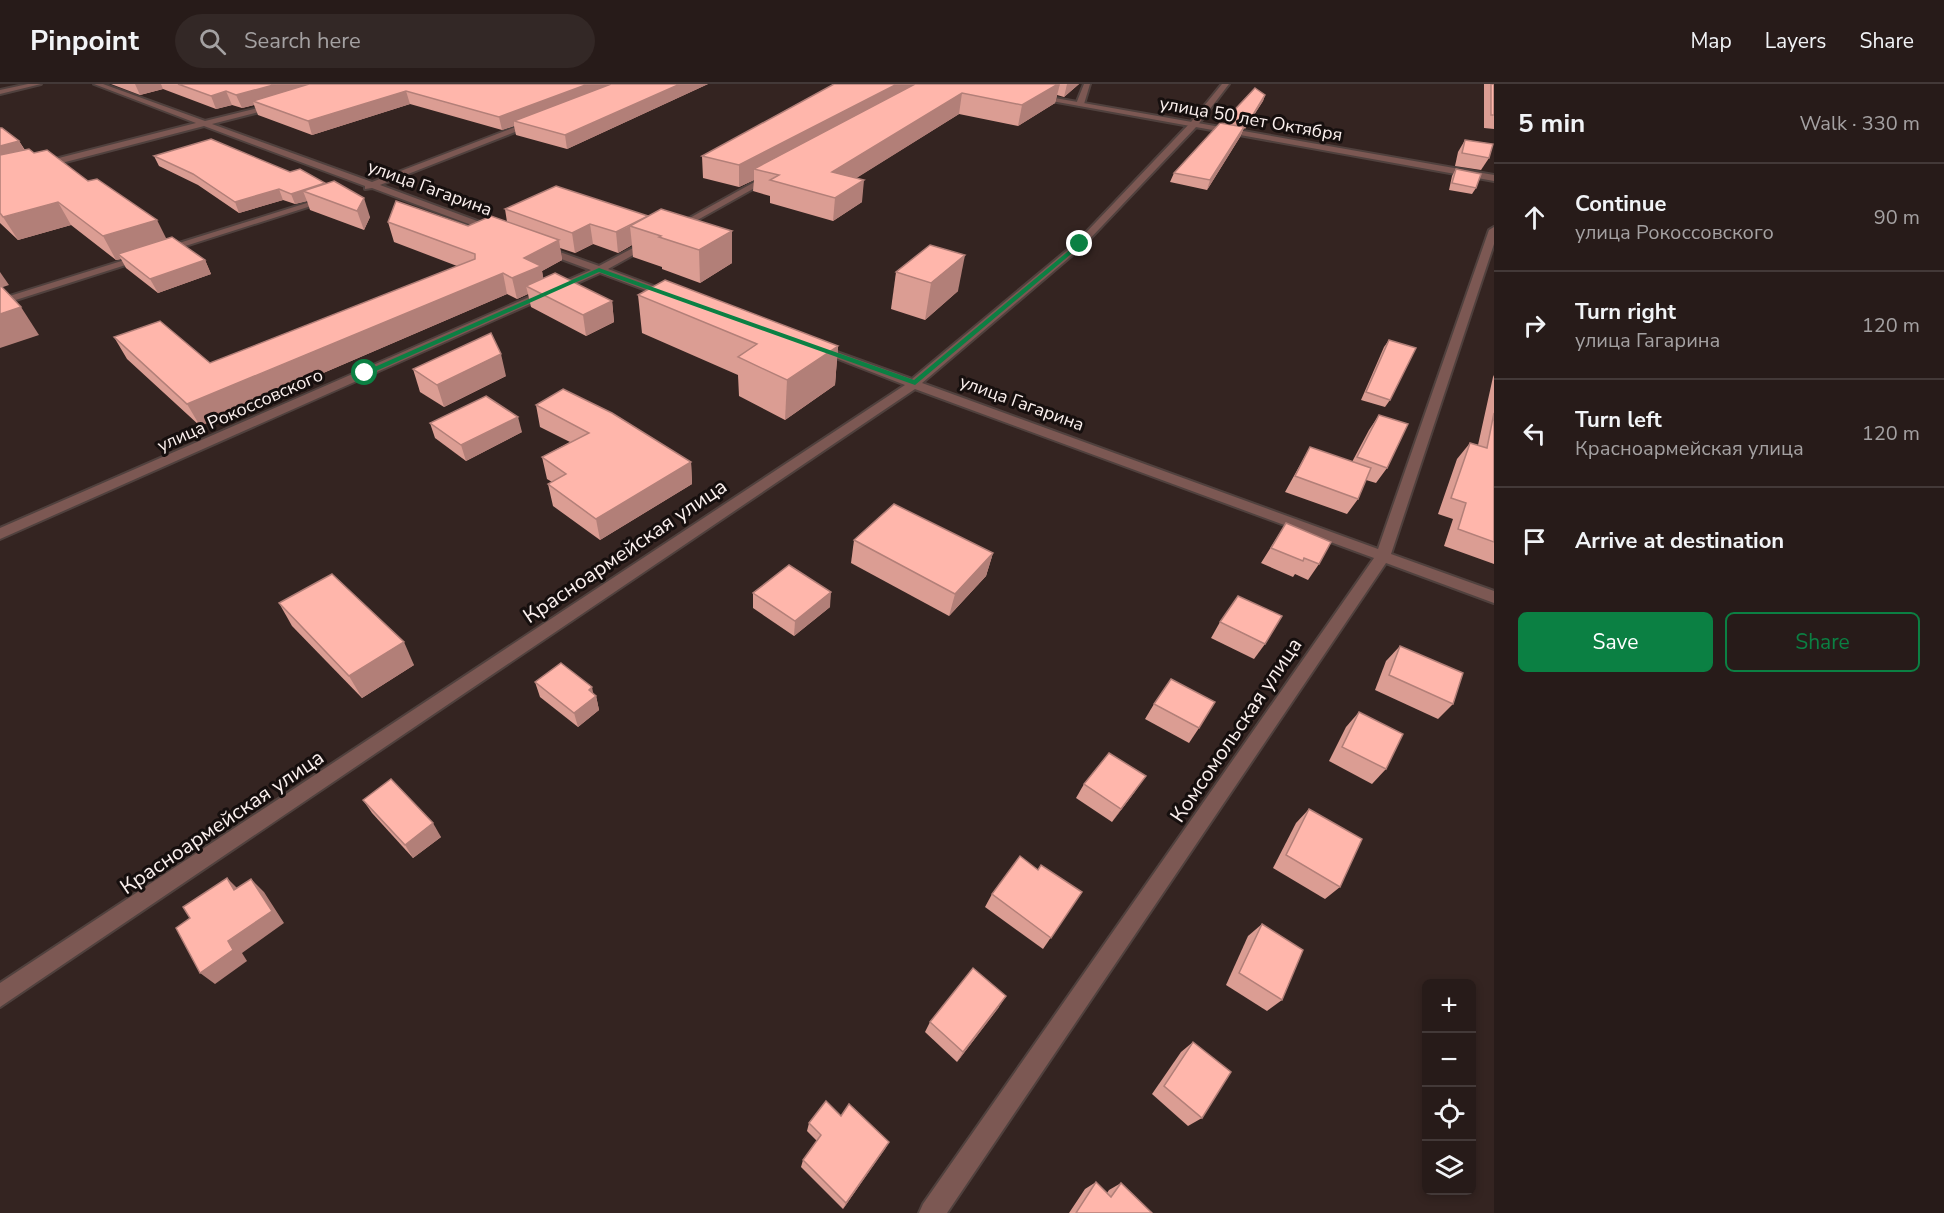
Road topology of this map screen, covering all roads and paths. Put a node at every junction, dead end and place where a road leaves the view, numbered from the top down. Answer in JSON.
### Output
{"nodes":[{"id":1,"x":38,"y":84,"type":"edge"},
{"id":2,"x":97,"y":84,"type":"edge"},
{"id":3,"x":1088,"y":84,"type":"edge"},
{"id":4,"x":1226,"y":84,"type":"edge"},
{"id":5,"x":0,"y":92,"type":"edge"},
{"id":6,"x":1024,"y":94,"type":"edge"},
{"id":7,"x":288,"y":101,"type":"edge"},
{"id":8,"x":1080,"y":104,"type":"junction"},
{"id":9,"x":539,"y":122,"type":"edge"},
{"id":10,"x":203,"y":124,"type":"junction"},
{"id":11,"x":1194,"y":124,"type":"junction"},
{"id":12,"x":786,"y":168,"type":"edge"},
{"id":13,"x":0,"y":176,"type":"edge"},
{"id":14,"x":1494,"y":178,"type":"edge"},
{"id":15,"x":371,"y":186,"type":"junction"},
{"id":16,"x":355,"y":191,"type":"edge"},
{"id":17,"x":344,"y":195,"type":"edge"},
{"id":18,"x":1494,"y":230,"type":"edge"},
{"id":19,"x":510,"y":236,"type":"edge"},
{"id":20,"x":532,"y":245,"type":"edge"},
{"id":21,"x":599,"y":270,"type":"junction"},
{"id":22,"x":682,"y":300,"type":"edge"},
{"id":23,"x":0,"y":302,"type":"edge"},
{"id":24,"x":804,"y":343,"type":"edge"},
{"id":25,"x":915,"y":382,"type":"junction"},
{"id":26,"x":0,"y":534,"type":"edge"},
{"id":27,"x":1383,"y":556,"type":"junction"},
{"id":28,"x":1494,"y":597,"type":"edge"},
{"id":29,"x":0,"y":996,"type":"edge"},
{"id":30,"x":932,"y":1213,"type":"edge"}],
"edges":[{"from":1,"to":5,"type":"street"},
{"from":2,"to":10,"type":"street","name":"улица Гагарина"},
{"from":3,"to":8,"type":"street"},
{"from":4,"to":11,"type":"street","name":"Красноармейская улица"},
{"from":6,"to":8,"type":"street","name":"улица 50 лет Октября"},
{"from":7,"to":10,"type":"street"},
{"from":8,"to":11,"type":"street","name":"улица 50 лет Октября"},
{"from":9,"to":15,"type":"street"},
{"from":10,"to":13,"type":"street"},
{"from":10,"to":15,"type":"street","name":"улица Гагарина"},
{"from":11,"to":14,"type":"street","name":"улица 50 лет Октября"},
{"from":11,"to":25,"type":"street","name":"Красноармейская улица"},
{"from":12,"to":21,"type":"street","name":"улица Рокоссовского"},
{"from":15,"to":16,"type":"street"},
{"from":15,"to":19,"type":"street","name":"улица Гагарина"},
{"from":17,"to":23,"type":"street"},
{"from":18,"to":27,"type":"street","name":"Комсомольская улица"},
{"from":20,"to":21,"type":"street"},
{"from":21,"to":22,"type":"street"},
{"from":21,"to":26,"type":"street","name":"улица Рокоссовского"},
{"from":24,"to":25,"type":"street","name":"улица Гагарина"},
{"from":25,"to":27,"type":"street","name":"улица Гагарина"},
{"from":25,"to":29,"type":"street","name":"Красноармейская улица"},
{"from":27,"to":28,"type":"street","name":"улица Гагарина"},
{"from":27,"to":30,"type":"street","name":"Комсомольская улица"}]}
